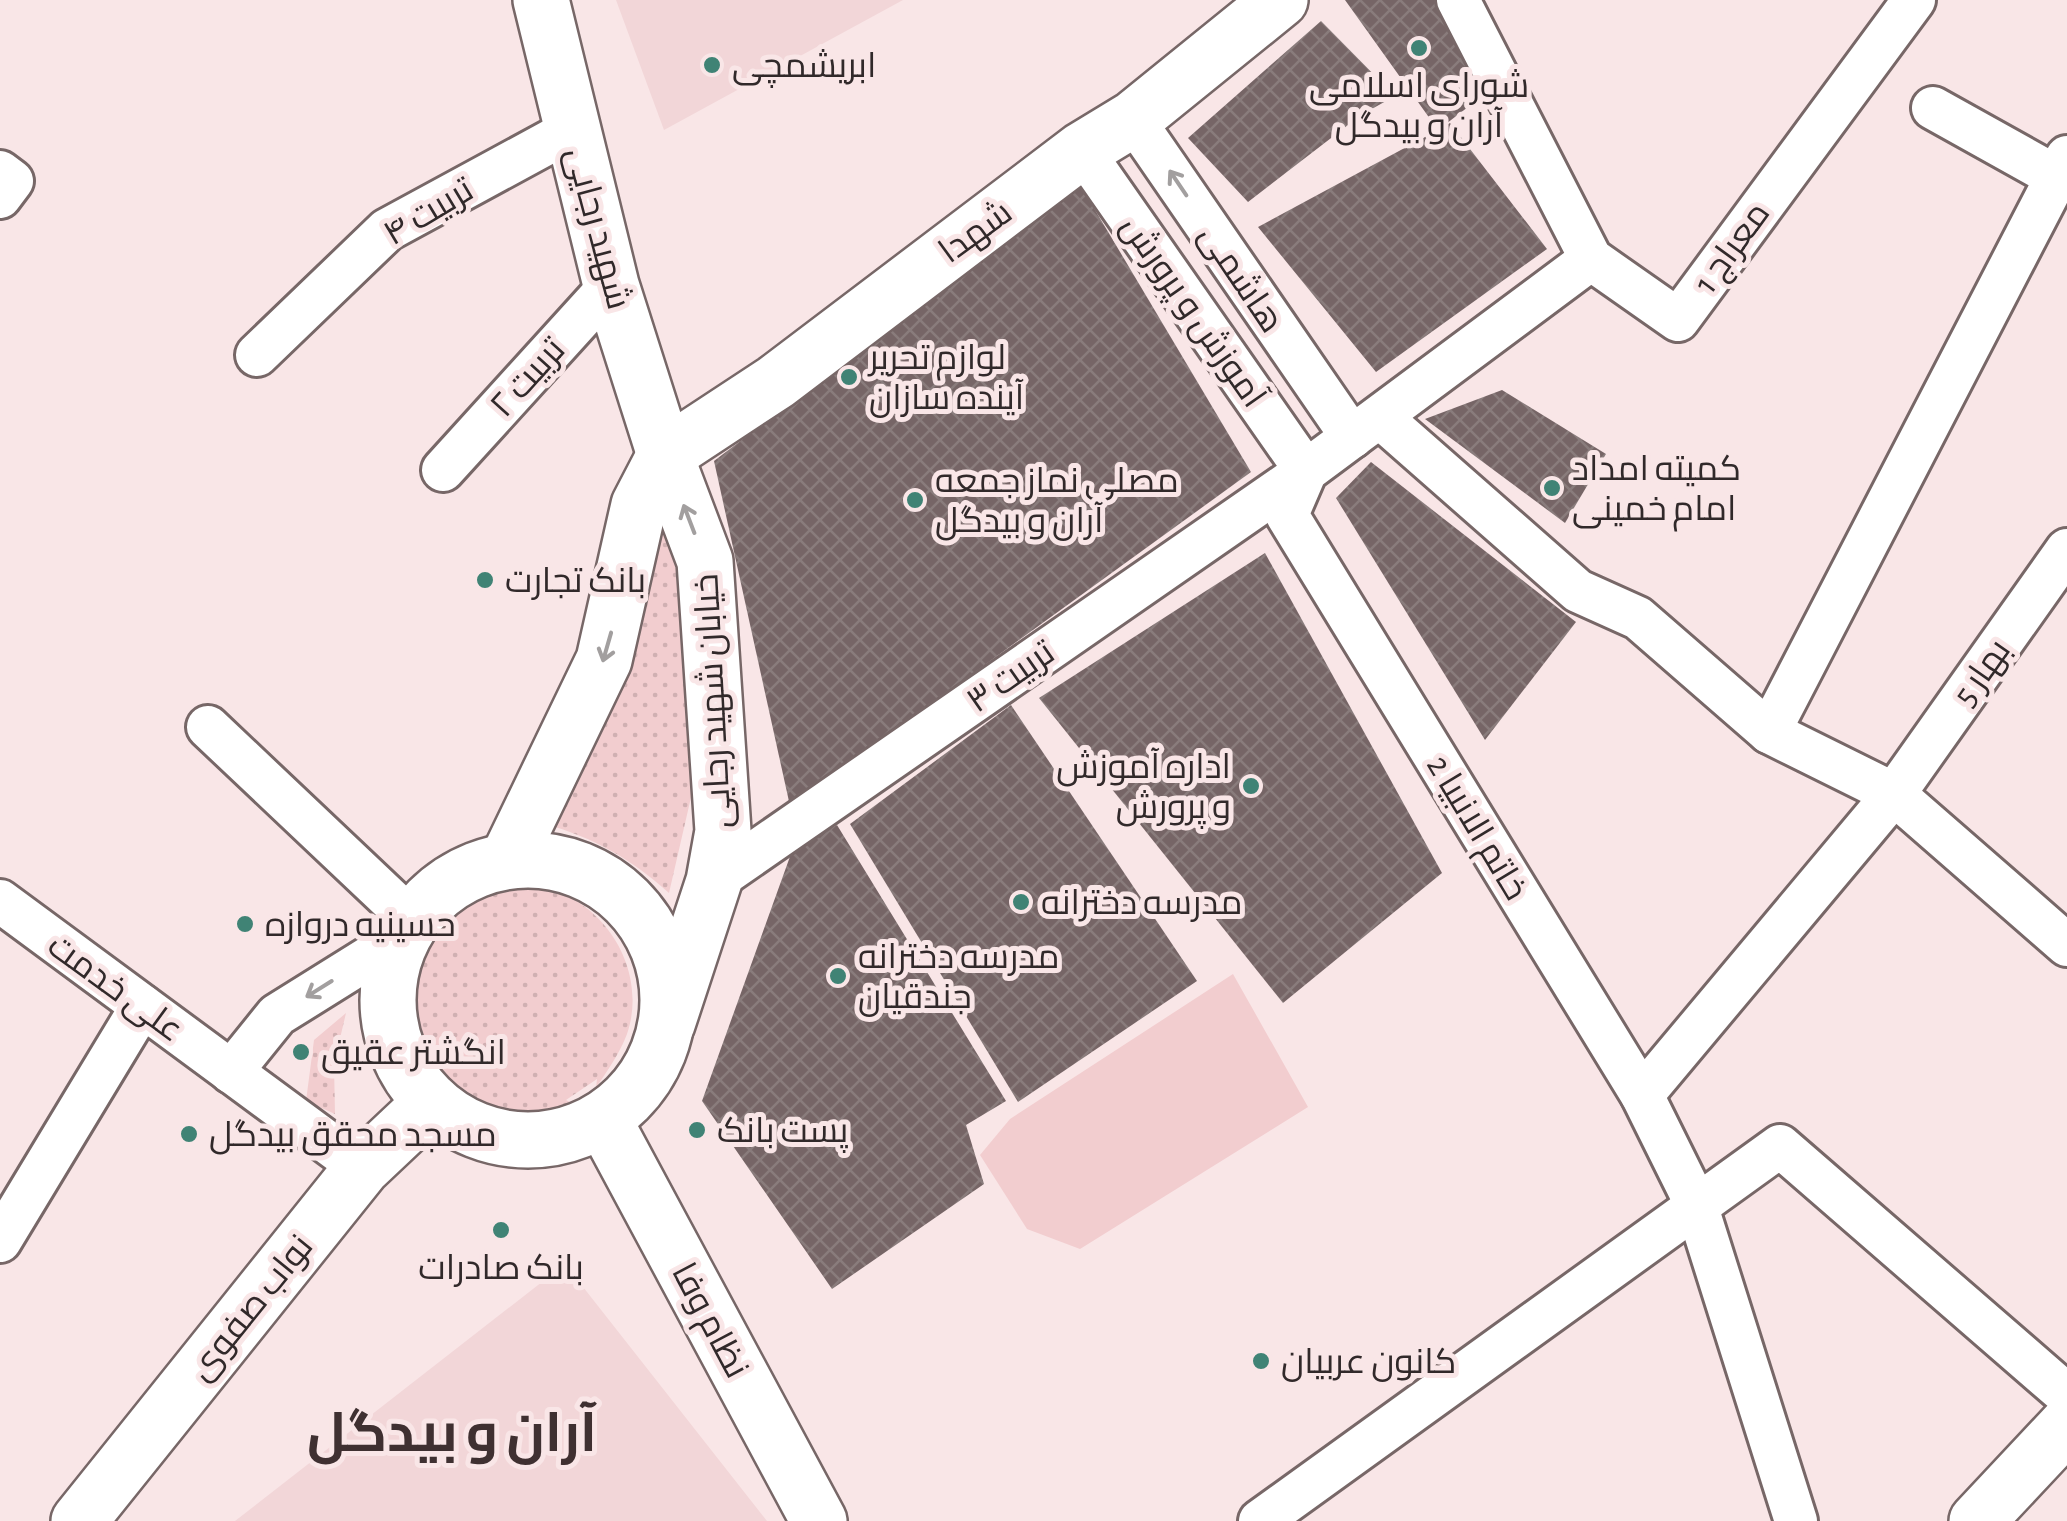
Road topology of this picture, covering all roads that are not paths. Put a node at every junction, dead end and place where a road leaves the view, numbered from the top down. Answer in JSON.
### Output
{"nodes":[{"id":1,"x":541,"y":0,"type":"edge"},
{"id":2,"x":1280,"y":0,"type":"edge"},
{"id":3,"x":1458,"y":0,"type":"edge"},
{"id":4,"x":1914,"y":0,"type":"edge"},
{"id":5,"x":1933,"y":108,"type":"dead end"},
{"id":6,"x":1133,"y":118,"type":"junction"},
{"id":7,"x":572,"y":129,"type":"junction"},
{"id":8,"x":1082,"y":150,"type":"junction"},
{"id":9,"x":2061,"y":167,"type":"edge"},
{"id":10,"x":0,"y":172,"type":"edge"},
{"id":11,"x":0,"y":197,"type":"edge"},
{"id":12,"x":1592,"y":259,"type":"junction"},
{"id":13,"x":611,"y":284,"type":"junction"},
{"id":14,"x":257,"y":355,"type":"dead end"},
{"id":15,"x":1366,"y":427,"type":"junction"},
{"id":16,"x":665,"y":454,"type":"junction"},
{"id":17,"x":443,"y":470,"type":"dead end"},
{"id":18,"x":1306,"y":471,"type":"junction"},
{"id":19,"x":2067,"y":550,"type":"edge"},
{"id":20,"x":208,"y":727,"type":"dead end"},
{"id":21,"x":1769,"y":732,"type":"junction"},
{"id":22,"x":1894,"y":794,"type":"junction"},
{"id":23,"x":506,"y":861,"type":"junction"},
{"id":24,"x":714,"y":881,"type":"junction"},
{"id":25,"x":0,"y":901,"type":"edge"},
{"id":26,"x":408,"y":929,"type":"junction"},
{"id":27,"x":2062,"y":930,"type":"edge"},
{"id":28,"x":142,"y":1006,"type":"junction"},
{"id":29,"x":667,"y":1024,"type":"junction"},
{"id":30,"x":232,"y":1072,"type":"junction"},
{"id":31,"x":1642,"y":1095,"type":"junction"},
{"id":32,"x":432,"y":1102,"type":"junction"},
{"id":33,"x":603,"y":1119,"type":"junction"},
{"id":34,"x":362,"y":1168,"type":"junction"},
{"id":35,"x":1696,"y":1204,"type":"junction"},
{"id":36,"x":0,"y":1241,"type":"edge"},
{"id":37,"x":2067,"y":1395,"type":"edge"},
{"id":38,"x":2067,"y":1425,"type":"edge"},
{"id":39,"x":79,"y":1521,"type":"edge"},
{"id":40,"x":818,"y":1521,"type":"edge"},
{"id":41,"x":1260,"y":1521,"type":"edge"},
{"id":42,"x":1796,"y":1521,"type":"edge"},
{"id":43,"x":1977,"y":1521,"type":"edge"}],
"edges":[{"from":1,"to":7,"type":"main road","name":"شهید رجایی"},
{"from":2,"to":6,"type":"main road","name":"شهدا"},
{"from":3,"to":12,"type":"street","name":"معراج 1"},
{"from":4,"to":12,"type":"street","name":"معراج 1"},
{"from":5,"to":9,"type":"street"},
{"from":6,"to":8,"type":"main road","name":"شهدا"},
{"from":15,"to":6,"type":"street","name":"هاشمی","one_way":true},
{"from":7,"to":13,"type":"main road","name":"شهید رجایی"},
{"from":7,"to":14,"type":"street","name":"تربیت ۴"},
{"from":8,"to":16,"type":"main road","name":"شهدا"},
{"from":8,"to":18,"type":"street","name":"آموزش و پرورش"},
{"from":9,"to":21,"type":"street"},
{"from":10,"to":11,"type":"street"},
{"from":12,"to":15,"type":"street"},
{"from":13,"to":16,"type":"main road","name":"شهید رجایی"},
{"from":13,"to":17,"type":"street","name":"تربیت ۲"},
{"from":15,"to":18,"type":"street"},
{"from":15,"to":21,"type":"street","name":"هاشمی"},
{"from":16,"to":23,"type":"main road","one_way":true},
{"from":24,"to":16,"type":"main road","name":"خیابان شهید رجایی","one_way":true},
{"from":18,"to":24,"type":"street","name":"تربیت ۳"},
{"from":18,"to":31,"type":"street","name":"خاتم الانبیا 2"},
{"from":19,"to":22,"type":"street","name":"بهار 5"},
{"from":20,"to":26,"type":"street"},
{"from":21,"to":22,"type":"street","name":"هاشمی"},
{"from":22,"to":27,"type":"street","name":"هاشمی"},
{"from":22,"to":31,"type":"street","name":"بهار 5"},
{"from":23,"to":26,"type":"main road"},
{"from":23,"to":29,"type":"main road"},
{"from":24,"to":29,"type":"main road","name":"خیابان شهید رجایی"},
{"from":25,"to":28,"type":"street","name":"علی خدمت"},
{"from":26,"to":30,"type":"street","one_way":true},
{"from":26,"to":32,"type":"main road"},
{"from":28,"to":30,"type":"street","name":"علی خدمت"},
{"from":28,"to":36,"type":"street"},
{"from":29,"to":33,"type":"main road"},
{"from":30,"to":34,"type":"street","name":"علی خدمت"},
{"from":31,"to":35,"type":"street","name":"خاتم الانبیا 2"},
{"from":32,"to":33,"type":"main road"},
{"from":32,"to":34,"type":"main road","name":"نواب صفوی"},
{"from":33,"to":40,"type":"main road","name":"نظام وفا"},
{"from":34,"to":39,"type":"main road","name":"نواب صفوی"},
{"from":35,"to":37,"type":"street"},
{"from":35,"to":41,"type":"street"},
{"from":35,"to":42,"type":"street","name":"خاتم الانبیا 2"},
{"from":38,"to":43,"type":"main road"}]}
